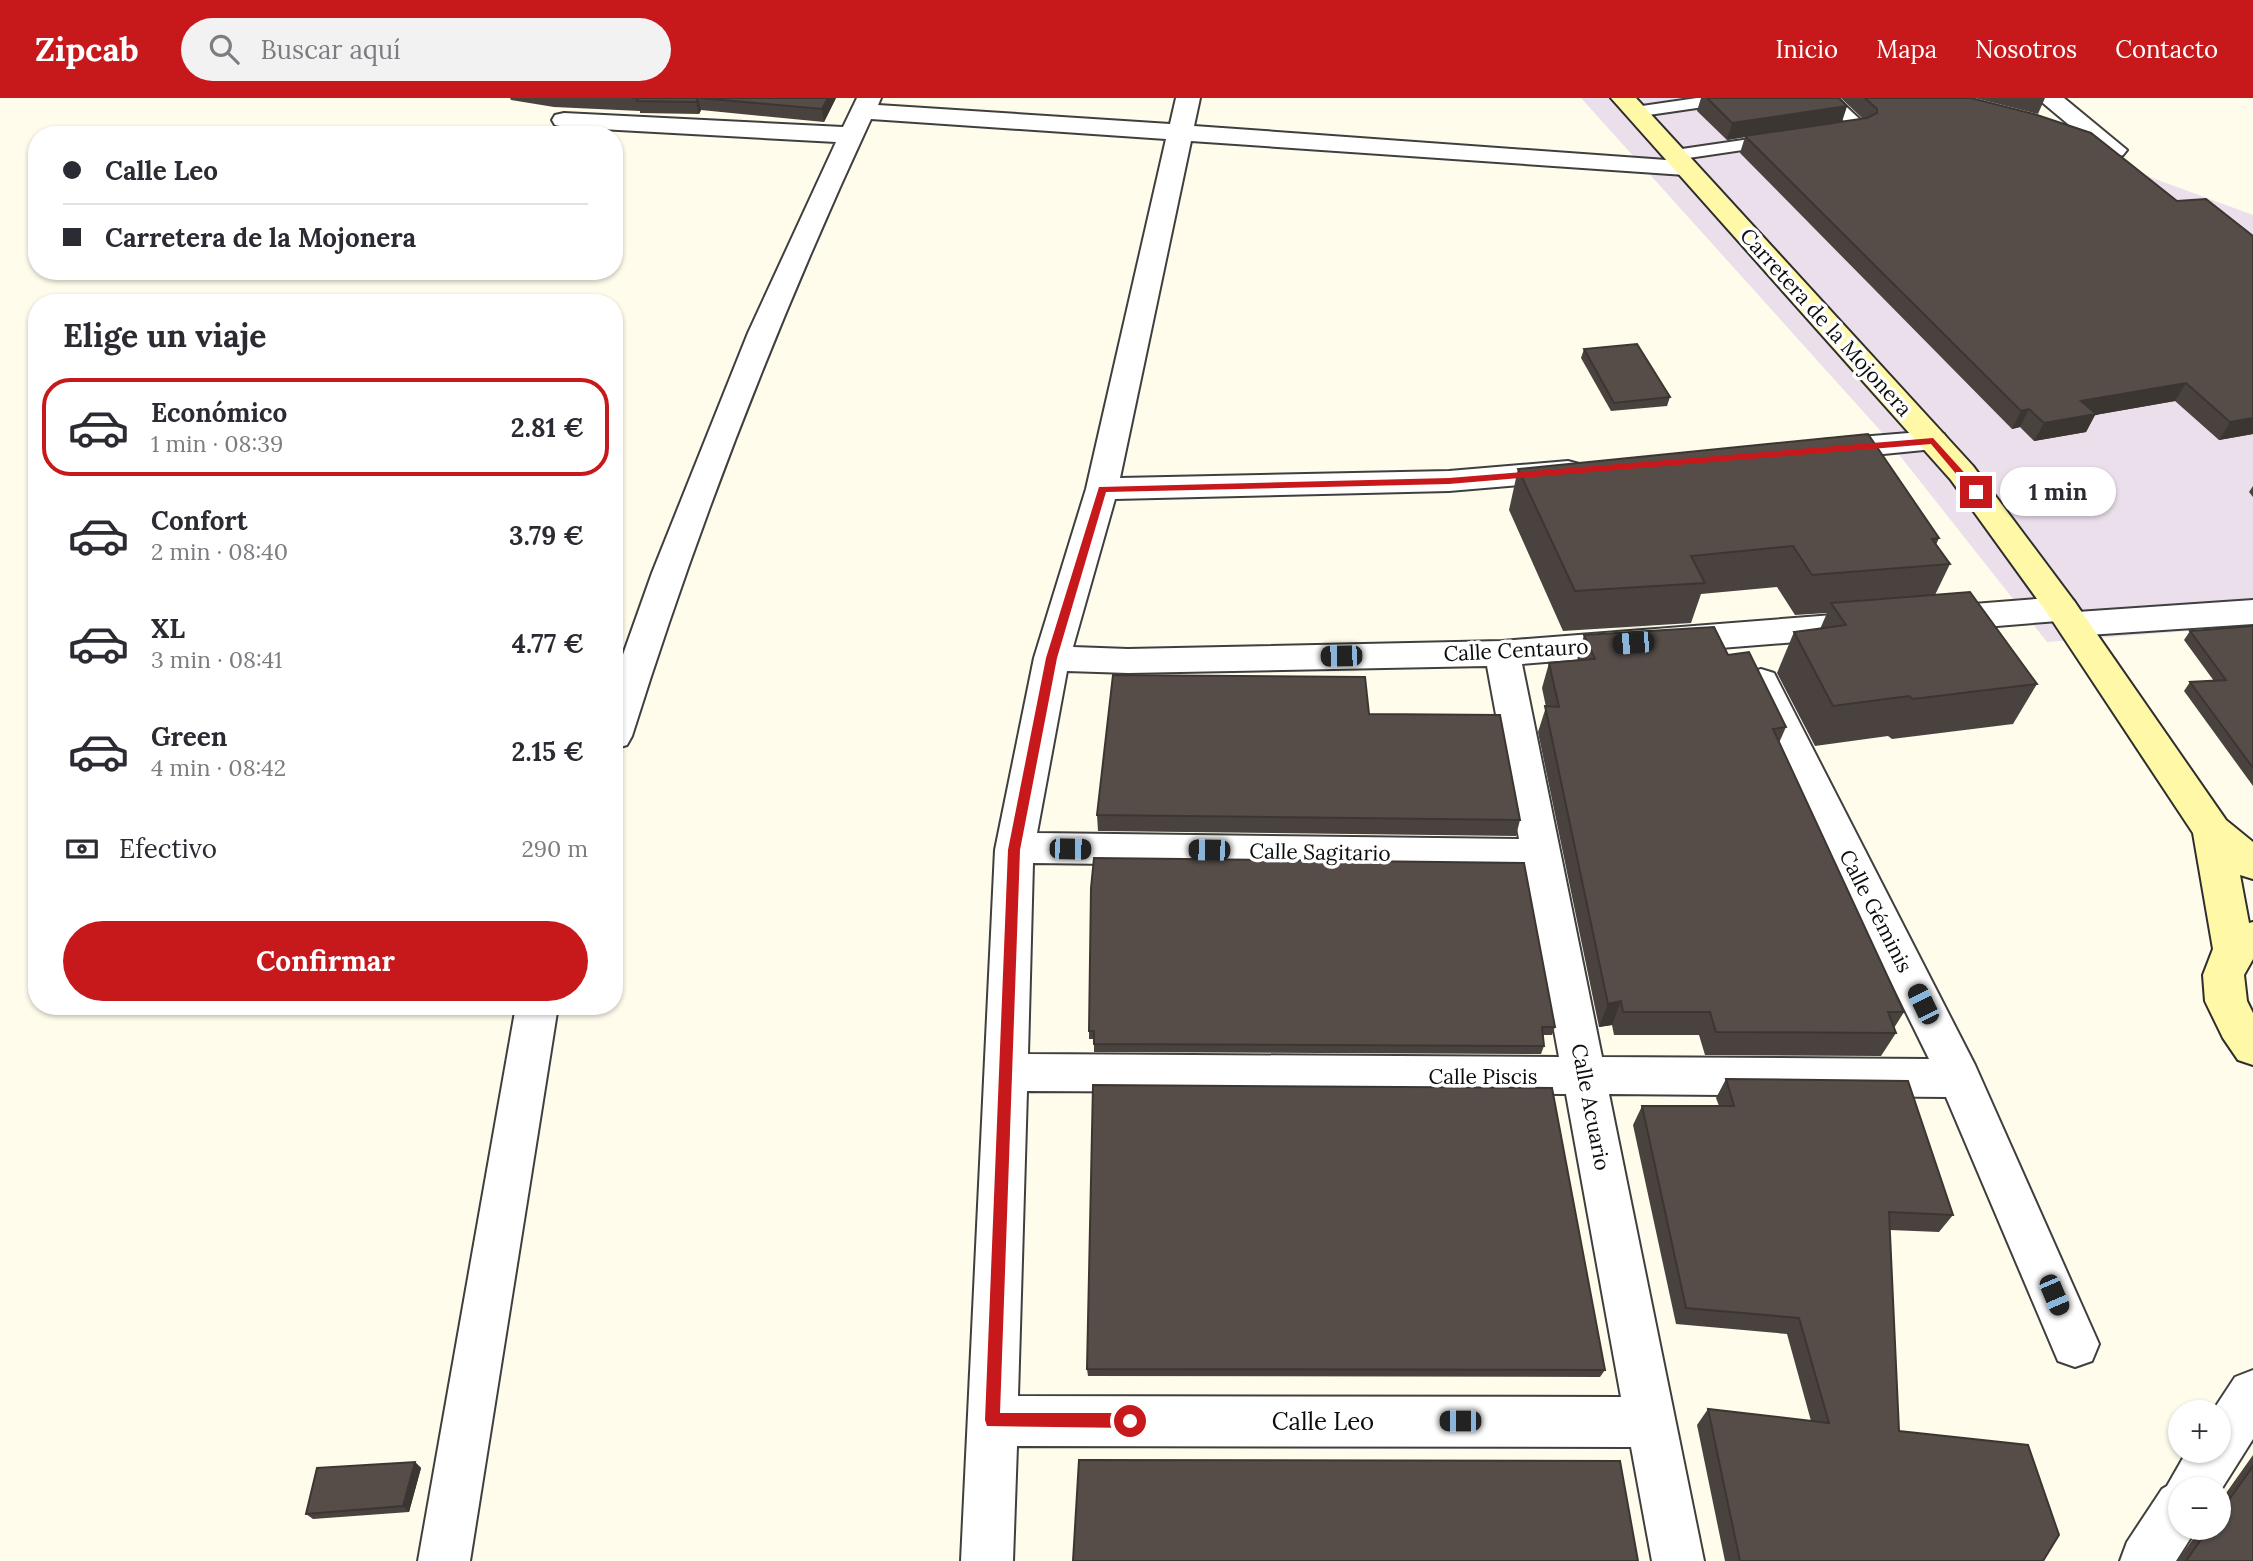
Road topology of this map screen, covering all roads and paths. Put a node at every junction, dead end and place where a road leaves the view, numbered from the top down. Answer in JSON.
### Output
{"nodes":[{"id":1,"x":1731,"y":98,"type":"edge"},
{"id":2,"x":1827,"y":98,"type":"edge"},
{"id":3,"x":2049,"y":98,"type":"edge"},
{"id":4,"x":1629,"y":105,"type":"edge"},
{"id":5,"x":861,"y":115,"type":"edge"},
{"id":6,"x":1184,"y":115,"type":"edge"},
{"id":7,"x":564,"y":120,"type":"dead end"},
{"id":8,"x":2049,"y":129,"type":"edge"},
{"id":9,"x":1821,"y":134,"type":"edge"},
{"id":10,"x":1794,"y":138,"type":"edge"},
{"id":11,"x":1680,"y":161,"type":"junction"},
{"id":12,"x":1933,"y":441,"type":"junction"},
{"id":13,"x":1795,"y":452,"type":"edge"},
{"id":14,"x":1601,"y":469,"type":"edge"},
{"id":15,"x":1102,"y":489,"type":"junction"},
{"id":16,"x":2253,"y":612,"type":"edge"},
{"id":17,"x":2068,"y":617,"type":"junction"},
{"id":18,"x":1738,"y":635,"type":"junction"},
{"id":19,"x":1502,"y":653,"type":"junction"},
{"id":20,"x":1052,"y":658,"type":"junction"},
{"id":21,"x":623,"y":707,"type":"edge"},
{"id":22,"x":2212,"y":830,"type":"junction"},
{"id":23,"x":1015,"y":848,"type":"junction"},
{"id":24,"x":1541,"y":854,"type":"junction"},
{"id":25,"x":2253,"y":864,"type":"edge"},
{"id":26,"x":2244,"y":944,"type":"edge"},
{"id":27,"x":535,"y":1015,"type":"edge"},
{"id":28,"x":2253,"y":1047,"type":"edge"},
{"id":29,"x":1005,"y":1072,"type":"junction"},
{"id":30,"x":1585,"y":1076,"type":"junction"},
{"id":31,"x":1960,"y":1078,"type":"junction"},
{"id":32,"x":2075,"y":1344,"type":"dead end"},
{"id":33,"x":2253,"y":1394,"type":"edge"},
{"id":34,"x":993,"y":1420,"type":"junction"},
{"id":35,"x":1653,"y":1422,"type":"junction"},
{"id":36,"x":2231,"y":1429,"type":"edge"},
{"id":37,"x":2168,"y":1526,"type":"edge"},
{"id":38,"x":444,"y":1561,"type":"edge"},
{"id":39,"x":987,"y":1561,"type":"edge"},
{"id":40,"x":1678,"y":1561,"type":"edge"},
{"id":41,"x":2146,"y":1561,"type":"edge"}],
"edges":[{"from":1,"to":4,"type":"lane"},
{"from":2,"to":9,"type":"lane"},
{"from":3,"to":8,"type":"street"},
{"from":4,"to":11,"type":"street","name":"Carretera de la Mojonera"},
{"from":5,"to":6,"type":"street"},
{"from":5,"to":7,"type":"street"},
{"from":5,"to":21,"type":"street"},
{"from":6,"to":11,"type":"street"},
{"from":6,"to":15,"type":"street"},
{"from":10,"to":11,"type":"lane"},
{"from":11,"to":12,"type":"street","name":"Carretera de la Mojonera"},
{"from":12,"to":13,"type":"street"},
{"from":12,"to":17,"type":"street","name":"Carretera de la Mojonera"},
{"from":14,"to":15,"type":"street"},
{"from":15,"to":20,"type":"street"},
{"from":16,"to":17,"type":"street","name":"Calle Centauro"},
{"from":17,"to":18,"type":"street","name":"Calle Centauro"},
{"from":17,"to":22,"type":"street","name":"Carretera de la Mojonera"},
{"from":18,"to":19,"type":"street","name":"Calle Centauro"},
{"from":18,"to":31,"type":"street","name":"Calle Géminis"},
{"from":19,"to":20,"type":"street","name":"Calle Centauro"},
{"from":19,"to":24,"type":"street","name":"Calle Acuario"},
{"from":20,"to":23,"type":"street"},
{"from":22,"to":25,"type":"street","name":"Carretera de la Mojonera"},
{"from":22,"to":26,"type":"street","name":"Carretera de la Mojonera"},
{"from":23,"to":24,"type":"street","name":"Calle Sagitario"},
{"from":23,"to":29,"type":"street"},
{"from":24,"to":30,"type":"street","name":"Calle Acuario"},
{"from":26,"to":28,"type":"street"},
{"from":27,"to":38,"type":"street"},
{"from":29,"to":30,"type":"street","name":"Calle Piscis"},
{"from":29,"to":34,"type":"street"},
{"from":30,"to":31,"type":"street","name":"Calle Piscis"},
{"from":30,"to":35,"type":"street","name":"Calle Acuario"},
{"from":31,"to":32,"type":"street","name":"Calle Géminis"},
{"from":33,"to":36,"type":"street"},
{"from":34,"to":35,"type":"street","name":"Calle Leo"},
{"from":34,"to":39,"type":"street"},
{"from":35,"to":40,"type":"street","name":"Calle Acuario"},
{"from":37,"to":41,"type":"street"}]}
